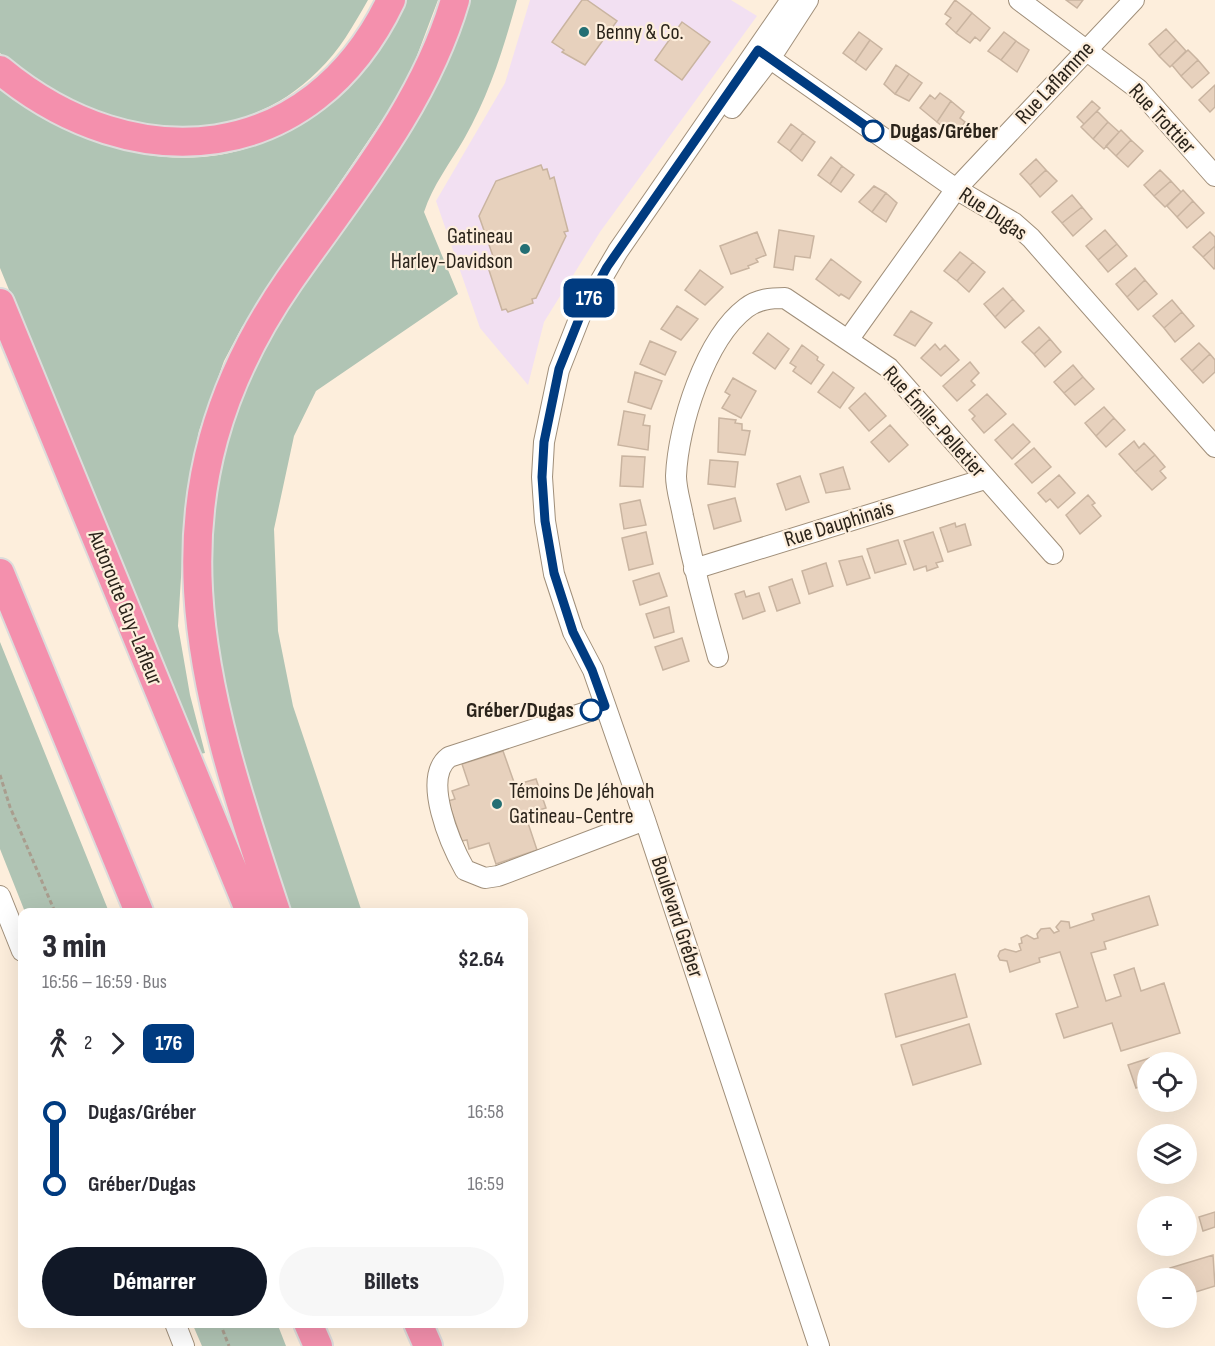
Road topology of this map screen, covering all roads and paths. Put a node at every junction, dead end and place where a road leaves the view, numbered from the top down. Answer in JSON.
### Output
{"nodes":[{"id":1,"x":391,"y":0,"type":"edge"},
{"id":2,"x":455,"y":0,"type":"edge"},
{"id":3,"x":791,"y":0,"type":"edge"},
{"id":4,"x":808,"y":0,"type":"edge"},
{"id":5,"x":1019,"y":0,"type":"edge"},
{"id":6,"x":1134,"y":0,"type":"edge"},
{"id":7,"x":1086,"y":50,"type":"junction"},
{"id":8,"x":764,"y":55,"type":"junction"},
{"id":9,"x":0,"y":70,"type":"edge"},
{"id":10,"x":1215,"y":176,"type":"edge"},
{"id":11,"x":956,"y":189,"type":"junction"},
{"id":12,"x":0,"y":303,"type":"edge"},
{"id":13,"x":848,"y":340,"type":"junction"},
{"id":14,"x":1215,"y":447,"type":"edge"},
{"id":15,"x":985,"y":479,"type":"junction"},
{"id":16,"x":1053,"y":554,"type":"dead end"},
{"id":17,"x":694,"y":569,"type":"junction"},
{"id":18,"x":0,"y":573,"type":"edge"},
{"id":19,"x":718,"y":657,"type":"dead end"},
{"id":20,"x":605,"y":706,"type":"junction"},
{"id":21,"x":0,"y":775,"type":"edge"},
{"id":22,"x":645,"y":820,"type":"junction"},
{"id":23,"x":0,"y":896,"type":"edge"},
{"id":24,"x":52,"y":908,"type":"edge"},
{"id":25,"x":137,"y":908,"type":"edge"},
{"id":26,"x":248,"y":908,"type":"edge"},
{"id":27,"x":275,"y":908,"type":"edge"},
{"id":28,"x":18,"y":941,"type":"edge"},
{"id":29,"x":177,"y":1328,"type":"edge"},
{"id":30,"x":222,"y":1328,"type":"edge"},
{"id":31,"x":310,"y":1328,"type":"edge"},
{"id":32,"x":420,"y":1328,"type":"edge"},
{"id":33,"x":184,"y":1346,"type":"edge"},
{"id":34,"x":230,"y":1346,"type":"edge"},
{"id":35,"x":318,"y":1346,"type":"edge"},
{"id":36,"x":428,"y":1346,"type":"edge"},
{"id":37,"x":819,"y":1346,"type":"edge"}],
"edges":[{"from":1,"to":9,"type":"highway"},
{"from":2,"to":27,"type":"highway"},
{"from":3,"to":8,"type":"street","name":"Boulevard Gréber"},
{"from":4,"to":8,"type":"street","name":"Boulevard Gréber"},
{"from":5,"to":7,"type":"street","name":"Rue Trottier"},
{"from":6,"to":7,"type":"street","name":"Rue Laflamme"},
{"from":7,"to":10,"type":"street","name":"Rue Trottier"},
{"from":7,"to":11,"type":"street","name":"Rue Laflamme"},
{"from":8,"to":11,"type":"street","name":"Rue Dugas"},
{"from":8,"to":20,"type":"street","name":"Boulevard Gréber"},
{"from":11,"to":13,"type":"street","name":"Rue Laflamme"},
{"from":11,"to":14,"type":"street","name":"Rue Dugas"},
{"from":12,"to":26,"type":"highway","name":"Autoroute Guy-Lafleur"},
{"from":13,"to":15,"type":"street","name":"Rue Émile-Pelletier"},
{"from":13,"to":17,"type":"street","name":"Rue Émile-Pelletier"},
{"from":15,"to":16,"type":"street","name":"Rue Émile-Pelletier"},
{"from":15,"to":17,"type":"street","name":"Rue Dauphinais"},
{"from":17,"to":19,"type":"street","name":"Rue Émile-Pelletier"},
{"from":18,"to":25,"type":"highway"},
{"from":20,"to":22,"type":"street","name":"Boulevard Gréber"},
{"from":20,"to":22,"type":"street"},
{"from":21,"to":24,"type":"path"},
{"from":22,"to":37,"type":"street","name":"Boulevard Gréber"},
{"from":23,"to":28,"type":"street"},
{"from":29,"to":33,"type":"street"},
{"from":30,"to":34,"type":"path"},
{"from":31,"to":35,"type":"highway"},
{"from":32,"to":36,"type":"highway"}]}
